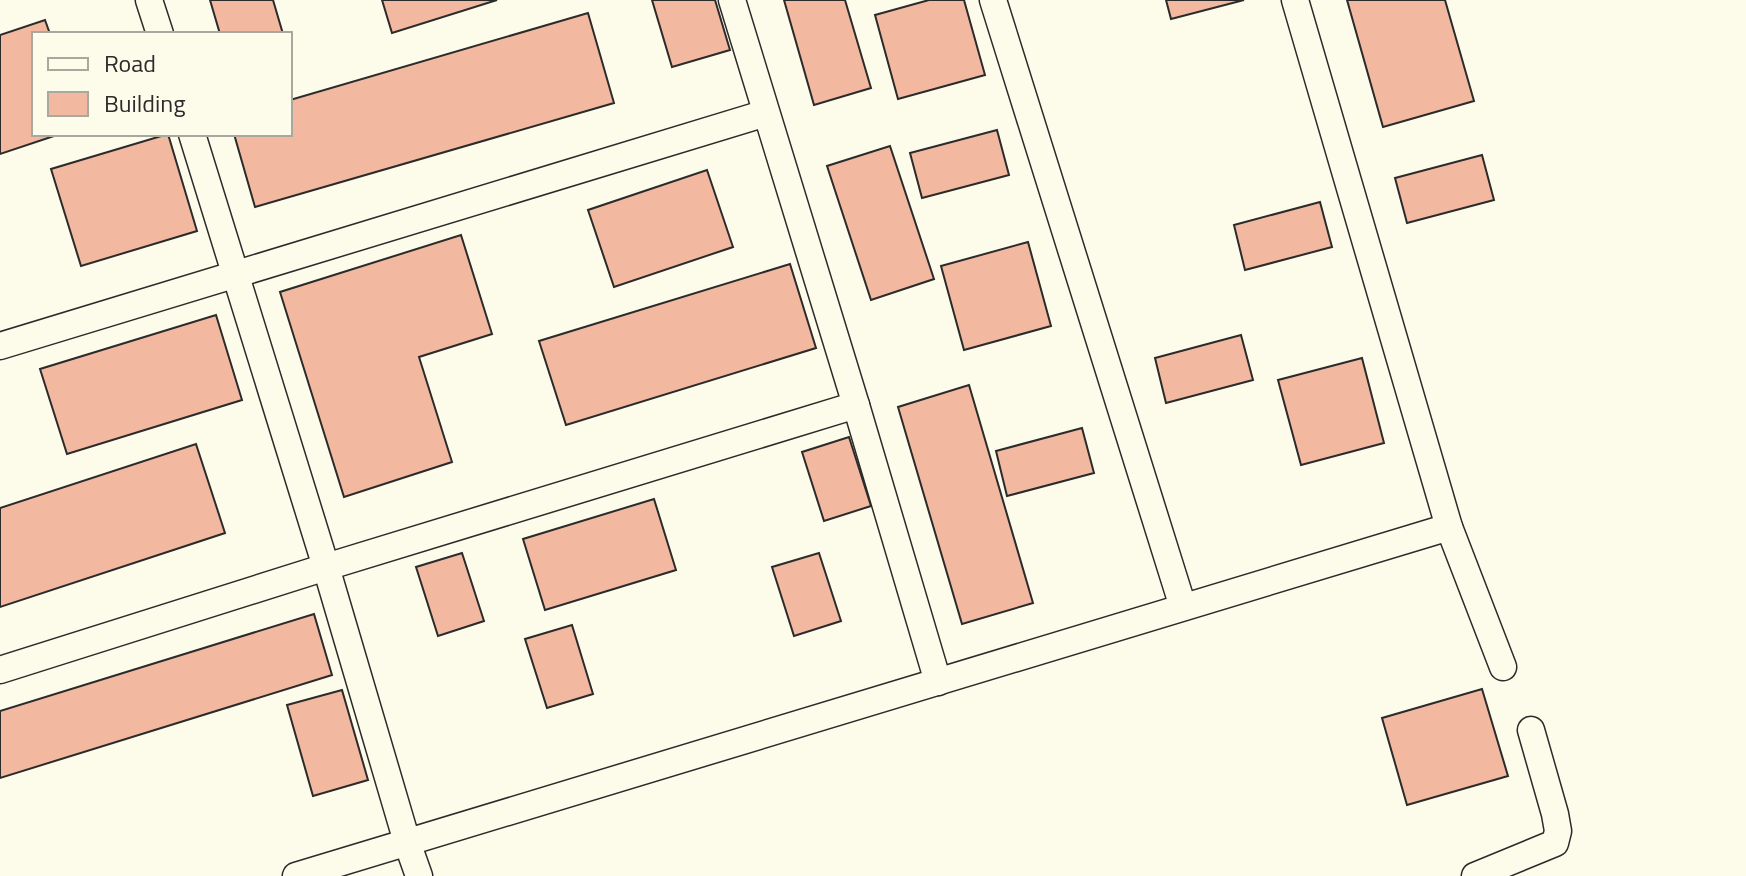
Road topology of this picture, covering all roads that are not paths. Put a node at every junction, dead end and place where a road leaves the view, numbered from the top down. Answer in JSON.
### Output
{"nodes":[{"id":1,"x":149,"y":0,"type":"edge"},
{"id":2,"x":732,"y":0,"type":"edge"},
{"id":3,"x":993,"y":0,"type":"edge"},
{"id":4,"x":1295,"y":0,"type":"edge"},
{"id":5,"x":159,"y":32,"type":"edge"},
{"id":6,"x":766,"y":113,"type":"junction"},
{"id":7,"x":193,"y":136,"type":"edge"},
{"id":8,"x":236,"y":274,"type":"junction"},
{"id":9,"x":0,"y":346,"type":"edge"},
{"id":10,"x":856,"y":405,"type":"junction"},
{"id":11,"x":1449,"y":527,"type":"junction"},
{"id":12,"x":326,"y":567,"type":"junction"},
{"id":13,"x":1183,"y":607,"type":"junction"},
{"id":14,"x":1503,"y":667,"type":"dead end"},
{"id":15,"x":0,"y":670,"type":"edge"},
{"id":16,"x":938,"y":682,"type":"junction"},
{"id":17,"x":1531,"y":730,"type":"dead end"},
{"id":18,"x":407,"y":842,"type":"junction"},
{"id":19,"x":296,"y":876,"type":"edge"},
{"id":20,"x":419,"y":876,"type":"edge"},
{"id":21,"x":1475,"y":876,"type":"edge"}],
"edges":[{"from":1,"to":5,"type":"street"},
{"from":2,"to":6,"type":"street"},
{"from":3,"to":13,"type":"street"},
{"from":4,"to":11,"type":"street"},
{"from":6,"to":8,"type":"street"},
{"from":6,"to":10,"type":"street"},
{"from":7,"to":8,"type":"street"},
{"from":8,"to":9,"type":"street"},
{"from":8,"to":12,"type":"street"},
{"from":10,"to":12,"type":"street"},
{"from":10,"to":16,"type":"street"},
{"from":11,"to":13,"type":"street"},
{"from":11,"to":14,"type":"street"},
{"from":12,"to":15,"type":"street"},
{"from":12,"to":18,"type":"street"},
{"from":13,"to":16,"type":"street"},
{"from":16,"to":18,"type":"street"},
{"from":17,"to":21,"type":"street"},
{"from":18,"to":19,"type":"street"},
{"from":18,"to":20,"type":"street"}]}
